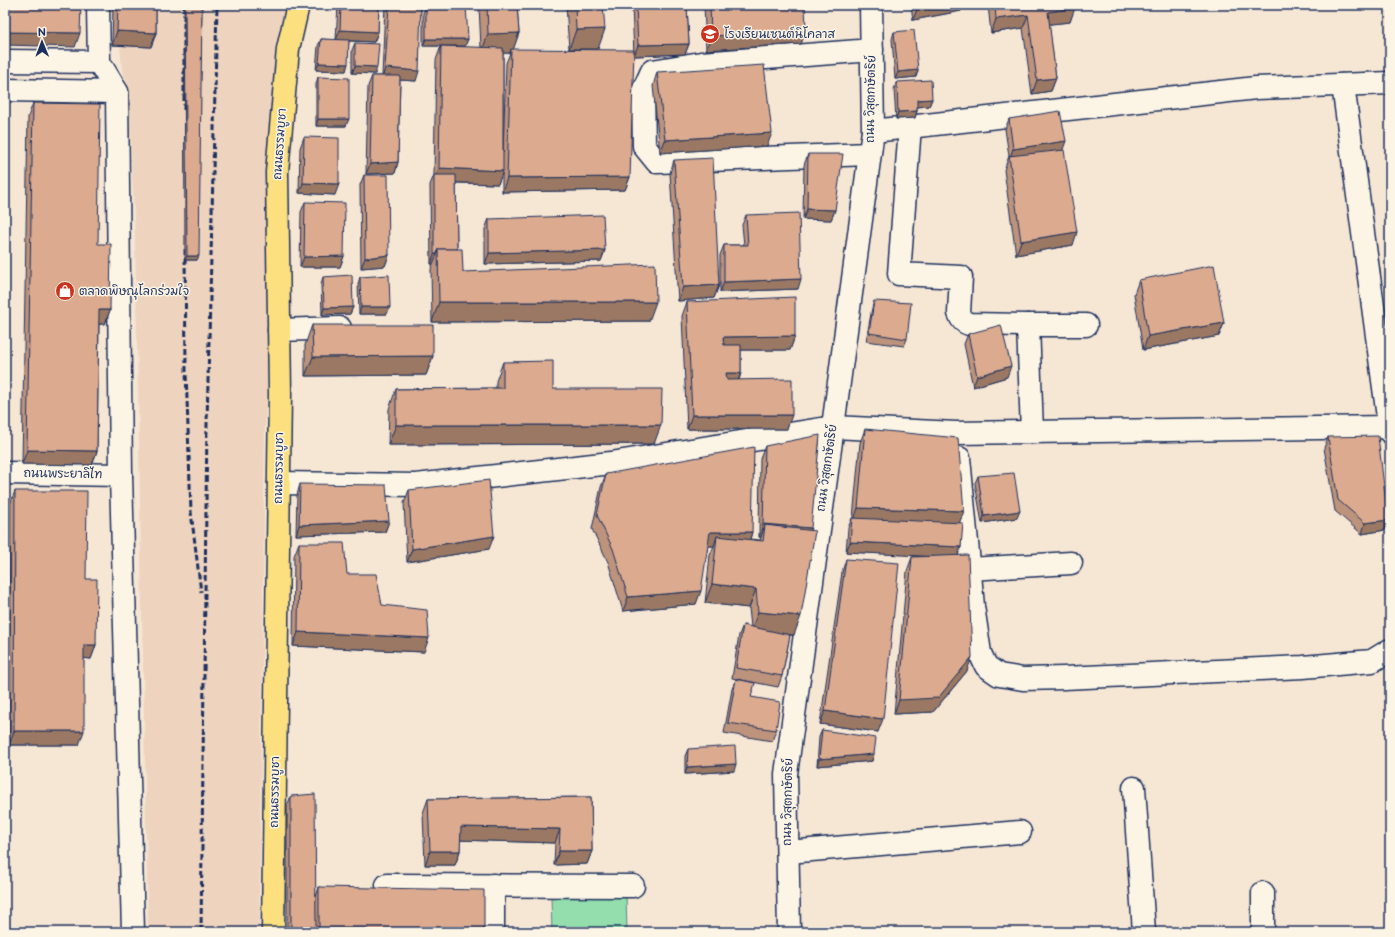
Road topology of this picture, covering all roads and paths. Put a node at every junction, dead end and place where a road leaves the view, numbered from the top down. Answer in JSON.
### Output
{"nodes":[{"id":1,"x":98,"y":5,"type":"edge"},
{"id":2,"x":298,"y":5,"type":"edge"},
{"id":3,"x":871,"y":5,"type":"edge"},
{"id":4,"x":872,"y":50,"type":"junction"},
{"id":5,"x":5,"y":61,"type":"edge"},
{"id":6,"x":99,"y":62,"type":"junction"},
{"id":7,"x":1390,"y":83,"type":"edge"},
{"id":8,"x":1344,"y":85,"type":"junction"},
{"id":9,"x":5,"y":90,"type":"edge"},
{"id":10,"x":117,"y":92,"type":"junction"},
{"id":11,"x":910,"y":126,"type":"junction"},
{"id":12,"x":873,"y":131,"type":"junction"},
{"id":13,"x":870,"y":154,"type":"junction"},
{"id":14,"x":1028,"y":325,"type":"junction"},
{"id":15,"x":1086,"y":325,"type":"dead end"},
{"id":16,"x":357,"y":328,"type":"edge"},
{"id":17,"x":279,"y":330,"type":"junction"},
{"id":18,"x":1390,"y":427,"type":"edge"},
{"id":19,"x":833,"y":428,"type":"junction"},
{"id":20,"x":1032,"y":432,"type":"junction"},
{"id":21,"x":1390,"y":432,"type":"edge"},
{"id":22,"x":956,"y":433,"type":"junction"},
{"id":23,"x":5,"y":473,"type":"edge"},
{"id":24,"x":121,"y":475,"type":"junction"},
{"id":25,"x":279,"y":483,"type":"junction"},
{"id":26,"x":1071,"y":563,"type":"dead end"},
{"id":27,"x":970,"y":569,"type":"junction"},
{"id":28,"x":1390,"y":650,"type":"edge"},
{"id":29,"x":1134,"y":788,"type":"dead end"},
{"id":30,"x":1020,"y":832,"type":"dead end"},
{"id":31,"x":788,"y":852,"type":"junction"},
{"id":32,"x":387,"y":884,"type":"dead end"},
{"id":33,"x":493,"y":885,"type":"junction"},
{"id":34,"x":633,"y":886,"type":"dead end"},
{"id":35,"x":1263,"y":893,"type":"dead end"},
{"id":36,"x":133,"y":932,"type":"edge"},
{"id":37,"x":273,"y":932,"type":"edge"},
{"id":38,"x":493,"y":932,"type":"edge"},
{"id":39,"x":789,"y":932,"type":"edge"},
{"id":40,"x":1144,"y":932,"type":"edge"},
{"id":41,"x":1263,"y":932,"type":"edge"}],
"edges":[{"from":1,"to":6,"type":"street"},
{"from":2,"to":17,"type":"main road","name":"ถนนธรรมบูชา"},
{"from":3,"to":4,"type":"street","name":"ถนน วิสุตกษัตริย์"},
{"from":4,"to":12,"type":"street","name":"ถนน วิสุตกษัตริย์"},
{"from":4,"to":13,"type":"street"},
{"from":5,"to":6,"type":"street"},
{"from":6,"to":10,"type":"street"},
{"from":7,"to":8,"type":"street"},
{"from":8,"to":11,"type":"street"},
{"from":8,"to":18,"type":"street"},
{"from":9,"to":10,"type":"street"},
{"from":10,"to":24,"type":"street"},
{"from":11,"to":12,"type":"street"},
{"from":11,"to":14,"type":"street"},
{"from":12,"to":13,"type":"street","name":"ถนน วิสุตกษัตริย์"},
{"from":13,"to":19,"type":"street","name":"ถนน วิสุตกษัตริย์"},
{"from":14,"to":15,"type":"street"},
{"from":14,"to":20,"type":"street"},
{"from":16,"to":17,"type":"street"},
{"from":17,"to":25,"type":"main road","name":"ถนนธรรมบูชา"},
{"from":18,"to":20,"type":"street"},
{"from":18,"to":21,"type":"street"},
{"from":19,"to":22,"type":"street"},
{"from":19,"to":25,"type":"street"},
{"from":19,"to":31,"type":"street","name":"ถนน วิสุตกษัตริย์"},
{"from":20,"to":22,"type":"street"},
{"from":22,"to":27,"type":"street"},
{"from":23,"to":24,"type":"street","name":"ถนนพระยาลิไท"},
{"from":24,"to":36,"type":"street"},
{"from":25,"to":37,"type":"main road","name":"ถนนธรรมบูชา"},
{"from":26,"to":27,"type":"street"},
{"from":27,"to":28,"type":"street"},
{"from":29,"to":40,"type":"street"},
{"from":30,"to":31,"type":"street"},
{"from":31,"to":39,"type":"street","name":"ถนน วิสุตกษัตริย์"},
{"from":32,"to":33,"type":"street"},
{"from":33,"to":34,"type":"street"},
{"from":33,"to":38,"type":"street"},
{"from":35,"to":41,"type":"street"}]}
